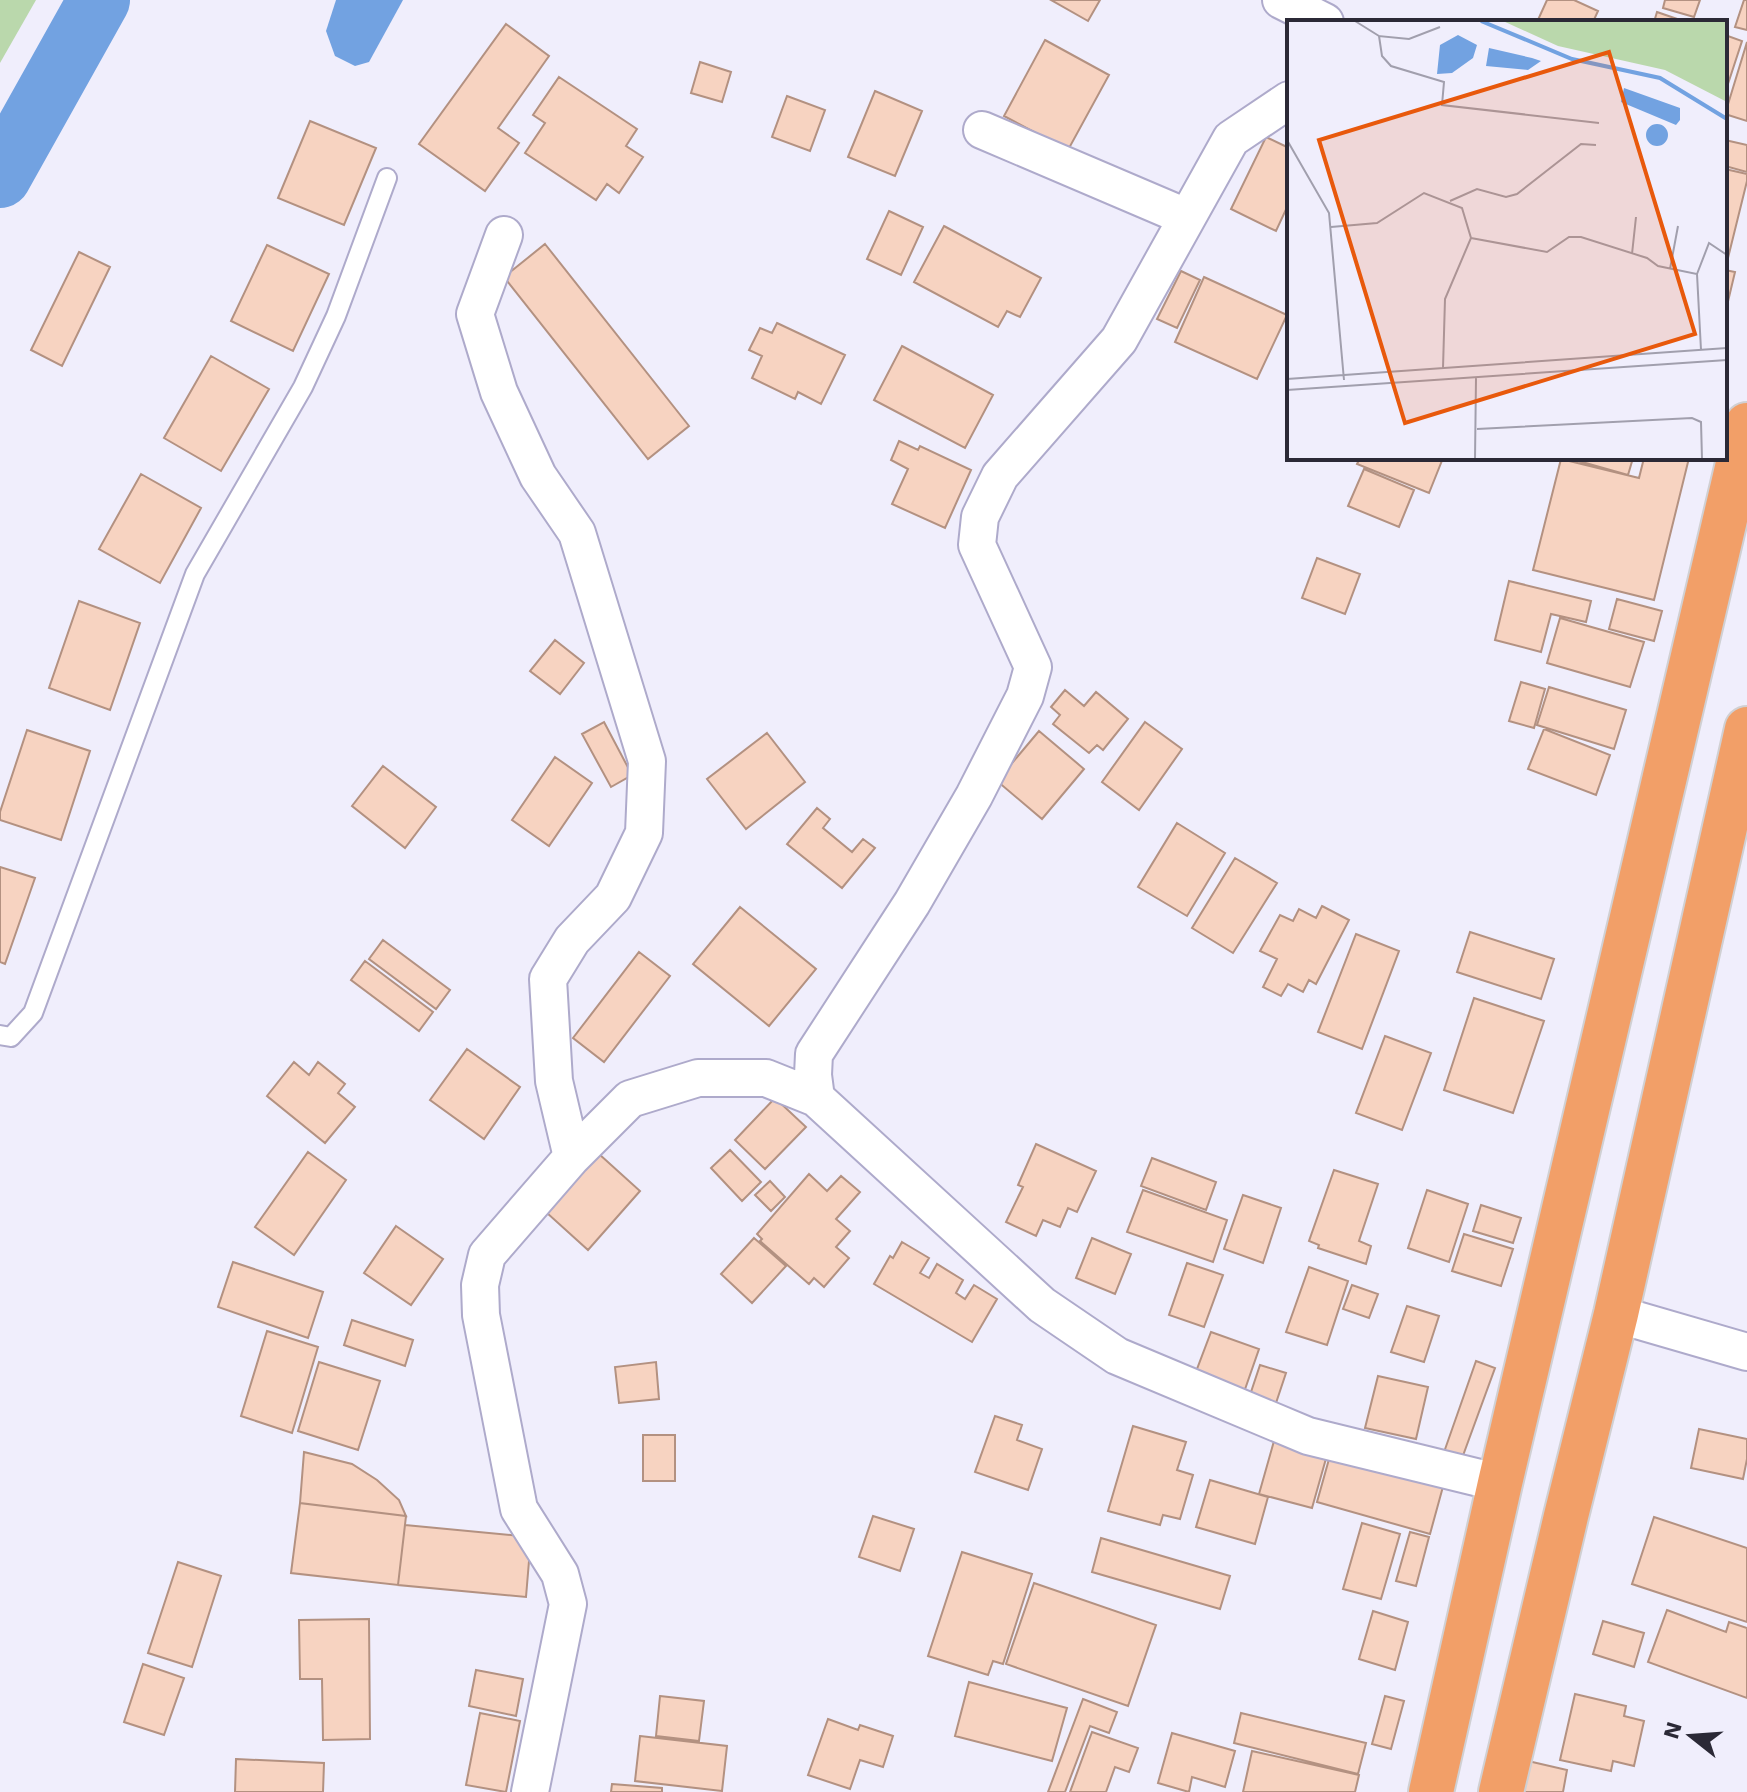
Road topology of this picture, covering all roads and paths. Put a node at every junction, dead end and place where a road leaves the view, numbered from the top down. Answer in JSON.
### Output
{"nodes":[{"id":1,"x":1281,"y":0,"type":"edge"},
{"id":2,"x":1346,"y":0,"type":"edge"},
{"id":3,"x":1321,"y":20,"type":"edge"},
{"id":4,"x":1336,"y":20,"type":"edge"},
{"id":5,"x":1287,"y":101,"type":"edge"},
{"id":6,"x":982,"y":130,"type":"dead end"},
{"id":7,"x":387,"y":178,"type":"dead end"},
{"id":8,"x":1186,"y":217,"type":"junction"},
{"id":9,"x":504,"y":235,"type":"dead end"},
{"id":10,"x":1747,"y":425,"type":"edge"},
{"id":11,"x":1747,"y":729,"type":"edge"},
{"id":12,"x":0,"y":1035,"type":"edge"},
{"id":13,"x":816,"y":1098,"type":"junction"},
{"id":14,"x":572,"y":1157,"type":"junction"},
{"id":15,"x":1616,"y":1314,"type":"junction"},
{"id":16,"x":1747,"y":1352,"type":"edge"},
{"id":17,"x":1500,"y":1483,"type":"junction"},
{"id":18,"x":530,"y":1792,"type":"edge"},
{"id":19,"x":1431,"y":1792,"type":"edge"},
{"id":20,"x":1501,"y":1792,"type":"edge"}],
"edges":[{"from":1,"to":3,"type":"street"},
{"from":2,"to":4,"type":"street"},
{"from":5,"to":8,"type":"street"},
{"from":6,"to":8,"type":"street"},
{"from":7,"to":12,"type":"lane"},
{"from":8,"to":13,"type":"street"},
{"from":9,"to":14,"type":"street"},
{"from":10,"to":17,"type":"highway"},
{"from":11,"to":15,"type":"highway"},
{"from":13,"to":14,"type":"street"},
{"from":13,"to":17,"type":"street"},
{"from":14,"to":18,"type":"street"},
{"from":15,"to":16,"type":"street"},
{"from":15,"to":20,"type":"highway"},
{"from":17,"to":19,"type":"highway"}]}
